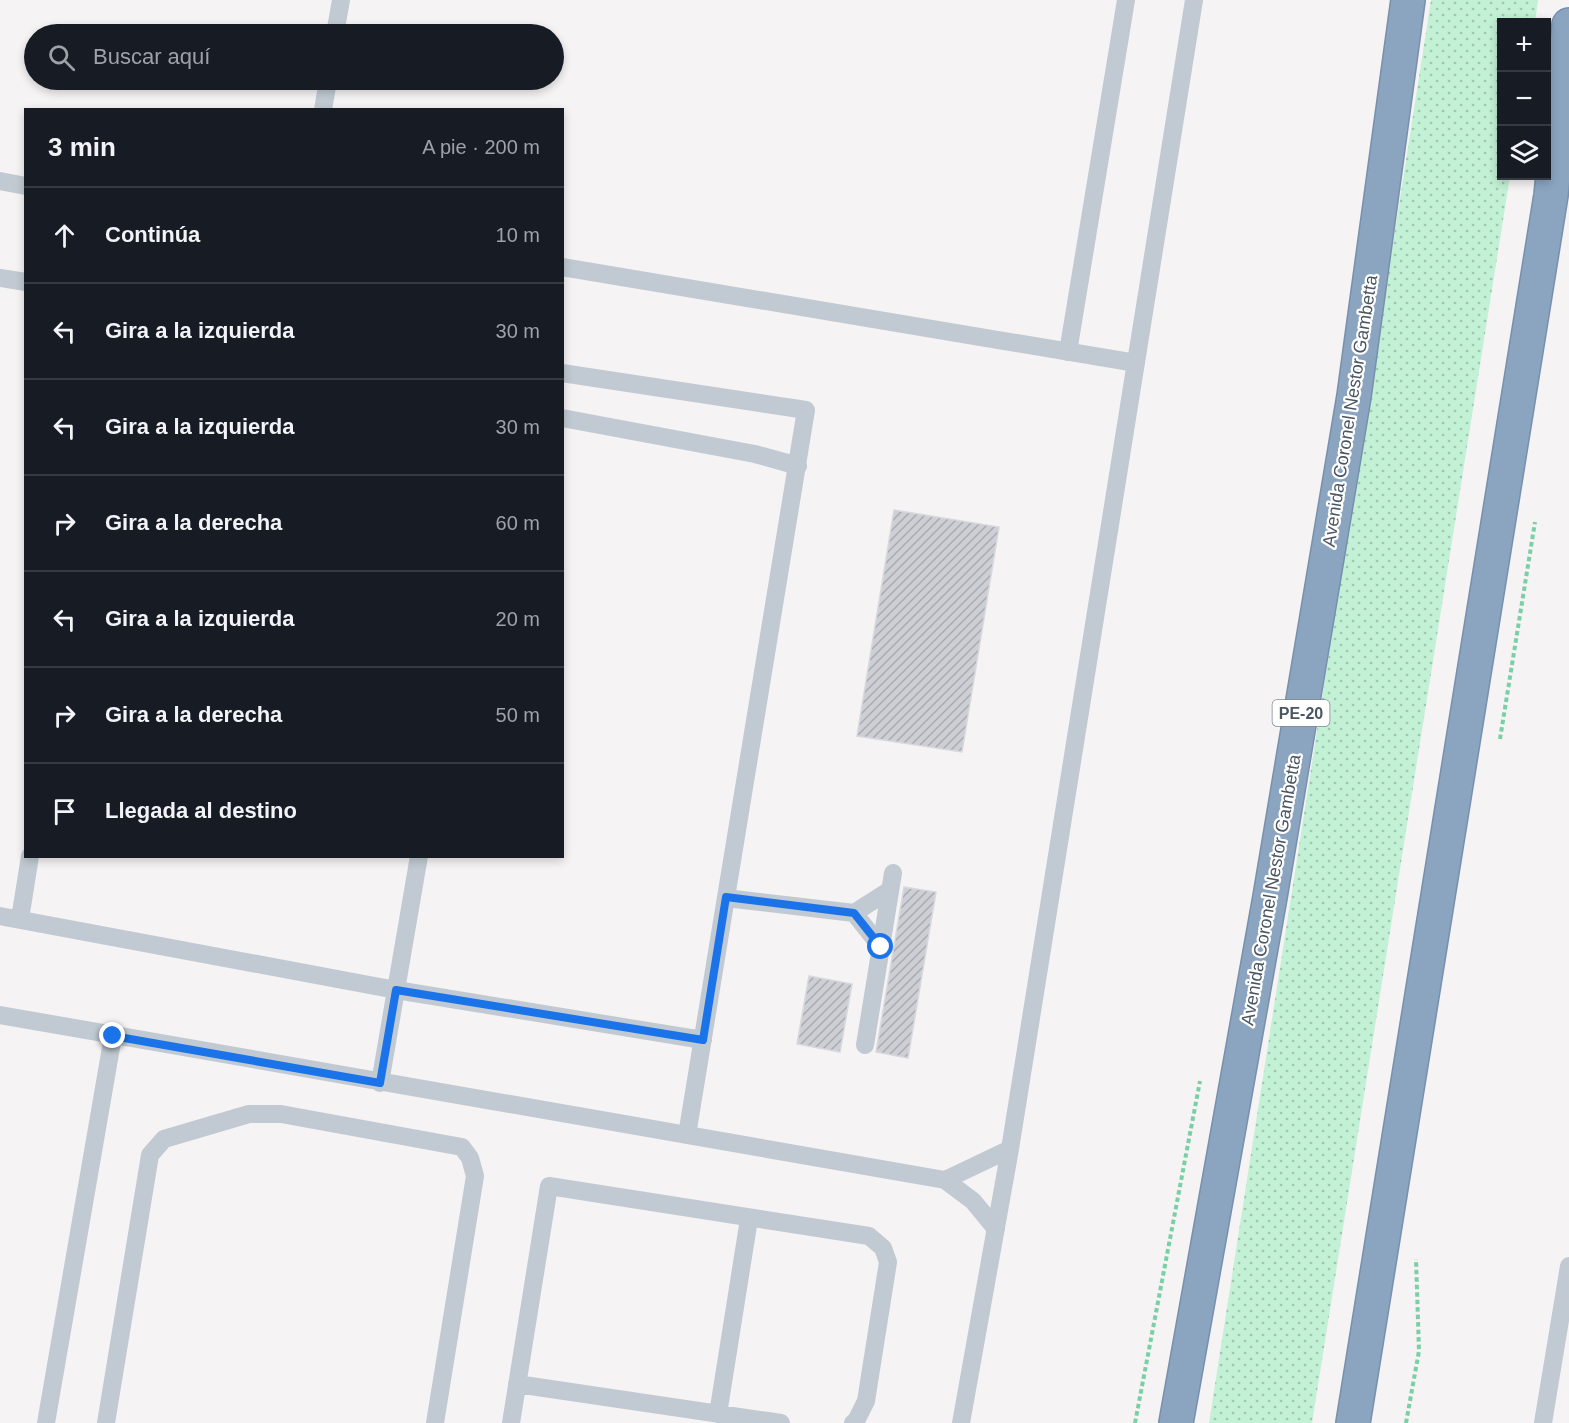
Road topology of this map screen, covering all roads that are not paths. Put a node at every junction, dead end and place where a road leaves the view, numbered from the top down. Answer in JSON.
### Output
{"nodes":[{"id":1,"x":341,"y":0,"type":"edge"},
{"id":2,"x":1126,"y":0,"type":"edge"},
{"id":3,"x":1194,"y":0,"type":"edge"},
{"id":4,"x":1408,"y":0,"type":"edge"},
{"id":5,"x":337,"y":24,"type":"edge"},
{"id":6,"x":1569,"y":25,"type":"edge"},
{"id":7,"x":326,"y":90,"type":"edge"},
{"id":8,"x":323,"y":108,"type":"edge"},
{"id":9,"x":0,"y":181,"type":"edge"},
{"id":10,"x":24,"y":186,"type":"edge"},
{"id":11,"x":564,"y":267,"type":"edge"},
{"id":12,"x":0,"y":278,"type":"edge"},
{"id":13,"x":24,"y":282,"type":"edge"},
{"id":14,"x":1068,"y":351,"type":"junction"},
{"id":15,"x":1136,"y":363,"type":"junction"},
{"id":16,"x":564,"y":373,"type":"edge"},
{"id":17,"x":564,"y":418,"type":"edge"},
{"id":18,"x":798,"y":466,"type":"junction"},
{"id":19,"x":30,"y":858,"type":"edge"},
{"id":20,"x":419,"y":858,"type":"edge"},
{"id":21,"x":726,"y":897,"type":"junction"},
{"id":22,"x":854,"y":913,"type":"junction"},
{"id":23,"x":0,"y":916,"type":"edge"},
{"id":24,"x":20,"y":919,"type":"junction"},
{"id":25,"x":881,"y":947,"type":"junction"},
{"id":26,"x":396,"y":990,"type":"junction"},
{"id":27,"x":0,"y":1015,"type":"edge"},
{"id":28,"x":113,"y":1036,"type":"junction"},
{"id":29,"x":703,"y":1040,"type":"junction"},
{"id":30,"x":865,"y":1045,"type":"dead end"},
{"id":31,"x":380,"y":1083,"type":"junction"},
{"id":32,"x":687,"y":1135,"type":"junction"},
{"id":33,"x":1011,"y":1149,"type":"junction"},
{"id":34,"x":945,"y":1180,"type":"junction"},
{"id":35,"x":749,"y":1219,"type":"junction"},
{"id":36,"x":996,"y":1229,"type":"junction"},
{"id":37,"x":1569,"y":1266,"type":"edge"},
{"id":38,"x":517,"y":1384,"type":"junction"},
{"id":39,"x":718,"y":1414,"type":"junction"},
{"id":40,"x":747,"y":1421,"type":"edge"},
{"id":41,"x":46,"y":1423,"type":"edge"},
{"id":42,"x":106,"y":1423,"type":"edge"},
{"id":43,"x":435,"y":1423,"type":"edge"},
{"id":44,"x":511,"y":1423,"type":"edge"},
{"id":45,"x":781,"y":1423,"type":"edge"},
{"id":46,"x":853,"y":1423,"type":"edge"},
{"id":47,"x":961,"y":1423,"type":"edge"},
{"id":48,"x":1176,"y":1423,"type":"edge"},
{"id":49,"x":1353,"y":1423,"type":"edge"},
{"id":50,"x":1543,"y":1423,"type":"edge"}],
"edges":[{"from":1,"to":5,"type":"lane"},
{"from":2,"to":14,"type":"lane"},
{"from":3,"to":15,"type":"lane"},
{"from":4,"to":48,"type":"highway","name":"Avenida Coronel Nestor Gambetta","number":"PE-20"},
{"from":6,"to":49,"type":"highway"},
{"from":7,"to":8,"type":"lane"},
{"from":9,"to":10,"type":"lane"},
{"from":11,"to":14,"type":"lane"},
{"from":12,"to":13,"type":"lane"},
{"from":14,"to":15,"type":"lane"},
{"from":15,"to":33,"type":"lane"},
{"from":16,"to":18,"type":"lane"},
{"from":17,"to":18,"type":"lane"},
{"from":18,"to":21,"type":"lane"},
{"from":19,"to":24,"type":"lane"},
{"from":20,"to":26,"type":"lane"},
{"from":21,"to":22,"type":"lane"},
{"from":21,"to":29,"type":"lane"},
{"from":22,"to":25,"type":"lane"},
{"from":22,"to":25,"type":"lane"},
{"from":23,"to":24,"type":"lane"},
{"from":24,"to":26,"type":"lane"},
{"from":25,"to":30,"type":"lane"},
{"from":26,"to":29,"type":"lane"},
{"from":26,"to":31,"type":"lane"},
{"from":27,"to":28,"type":"lane"},
{"from":28,"to":31,"type":"lane"},
{"from":28,"to":41,"type":"lane"},
{"from":29,"to":32,"type":"lane"},
{"from":31,"to":32,"type":"lane"},
{"from":32,"to":34,"type":"lane"},
{"from":33,"to":34,"type":"lane"},
{"from":33,"to":36,"type":"lane"},
{"from":34,"to":36,"type":"lane"},
{"from":35,"to":38,"type":"lane"},
{"from":35,"to":39,"type":"lane"},
{"from":35,"to":46,"type":"lane"},
{"from":36,"to":47,"type":"lane"},
{"from":37,"to":50,"type":"lane"},
{"from":38,"to":39,"type":"lane"},
{"from":38,"to":44,"type":"lane"},
{"from":39,"to":40,"type":"lane"},
{"from":40,"to":45,"type":"lane"},
{"from":42,"to":43,"type":"lane"}]}
